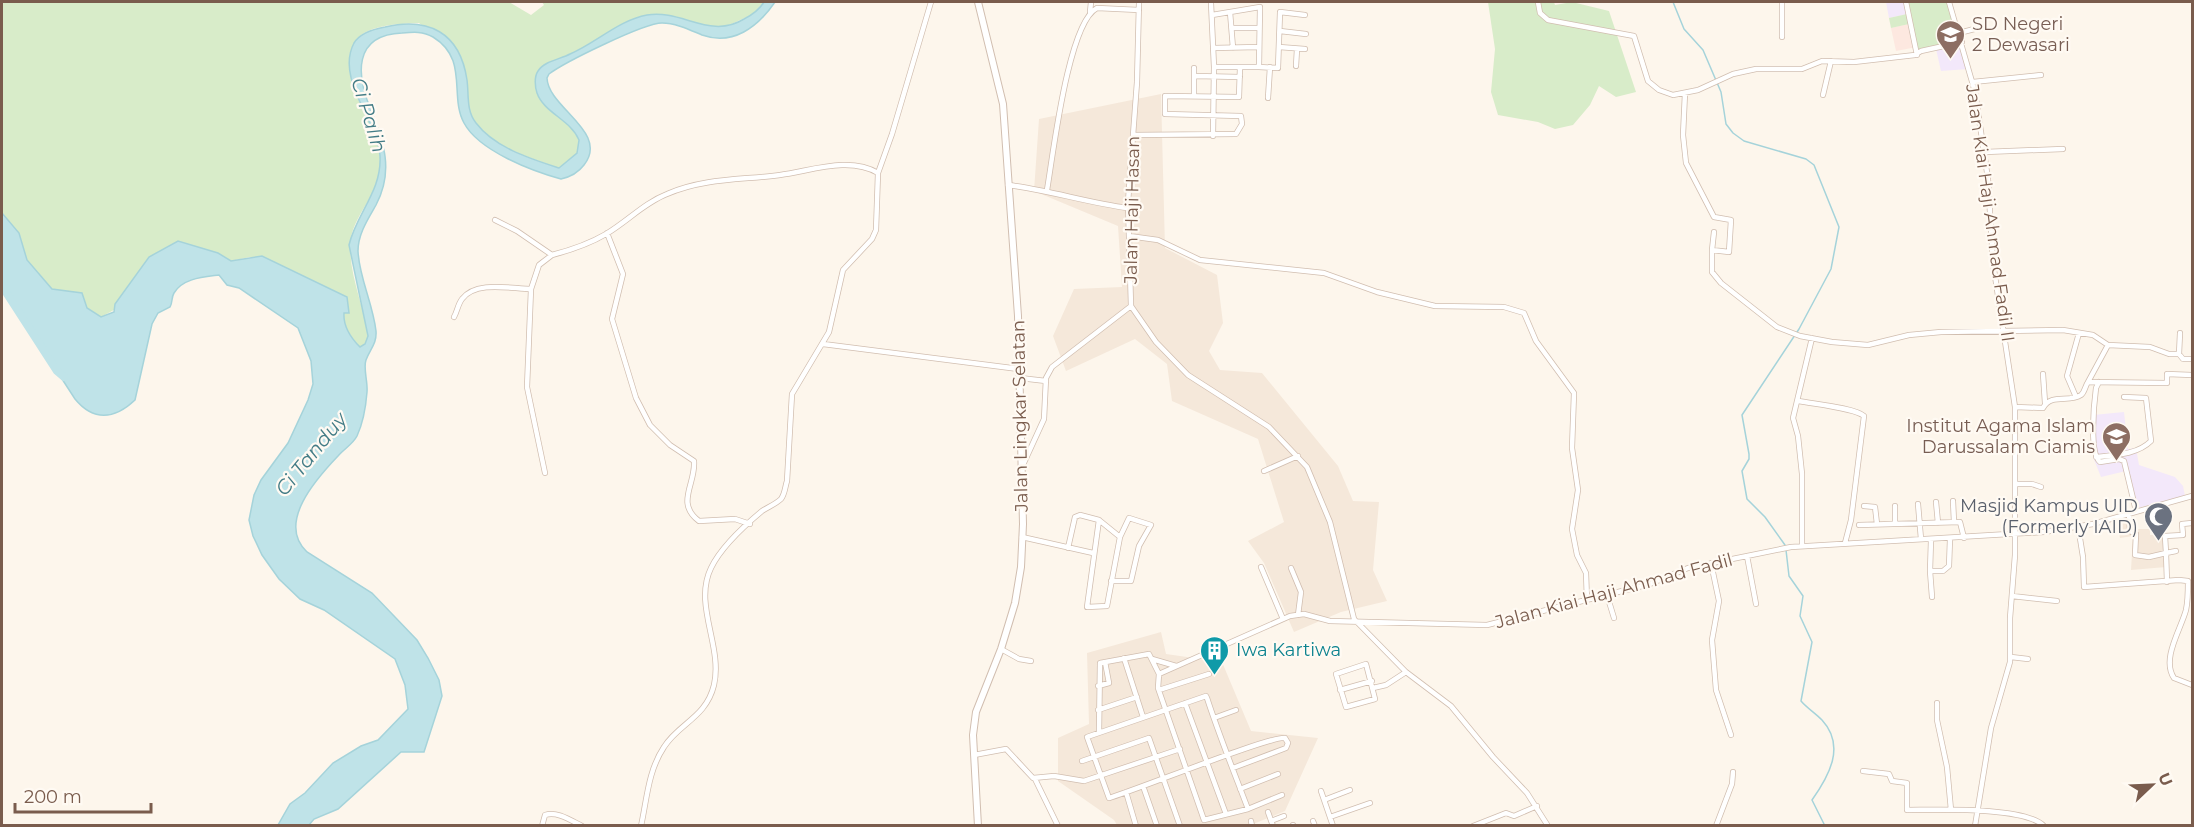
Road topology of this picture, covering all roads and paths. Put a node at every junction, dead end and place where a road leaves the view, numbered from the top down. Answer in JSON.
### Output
{"nodes":[{"id":1,"x":932,"y":2,"type":"edge"},
{"id":2,"x":978,"y":2,"type":"edge"},
{"id":3,"x":1091,"y":2,"type":"edge"},
{"id":4,"x":1139,"y":2,"type":"edge"},
{"id":5,"x":1538,"y":2,"type":"edge"},
{"id":6,"x":1782,"y":2,"type":"edge"},
{"id":7,"x":1905,"y":2,"type":"edge"},
{"id":8,"x":1949,"y":2,"type":"edge"},
{"id":9,"x":1211,"y":3,"type":"dead end"},
{"id":10,"x":1139,"y":10,"type":"junction"},
{"id":11,"x":1090,"y":12,"type":"junction"},
{"id":12,"x":1230,"y":12,"type":"junction"},
{"id":13,"x":1212,"y":15,"type":"junction"},
{"id":14,"x":1305,"y":15,"type":"dead end"},
{"id":15,"x":1982,"y":27,"type":"dead end"},
{"id":16,"x":1232,"y":28,"type":"junction"},
{"id":17,"x":1259,"y":28,"type":"junction"},
{"id":18,"x":1280,"y":31,"type":"junction"},
{"id":19,"x":1959,"y":33,"type":"junction"},
{"id":20,"x":1306,"y":34,"type":"dead end"},
{"id":21,"x":1782,"y":37,"type":"dead end"},
{"id":22,"x":1962,"y":42,"type":"junction"},
{"id":23,"x":1259,"y":47,"type":"junction"},
{"id":24,"x":1279,"y":47,"type":"junction"},
{"id":25,"x":1213,"y":48,"type":"junction"},
{"id":26,"x":1233,"y":48,"type":"junction"},
{"id":27,"x":1297,"y":49,"type":"junction"},
{"id":28,"x":1305,"y":49,"type":"dead end"},
{"id":29,"x":1917,"y":55,"type":"junction"},
{"id":30,"x":1831,"y":61,"type":"junction"},
{"id":31,"x":1296,"y":66,"type":"dead end"},
{"id":32,"x":1214,"y":67,"type":"junction"},
{"id":33,"x":1240,"y":67,"type":"junction"},
{"id":34,"x":1259,"y":67,"type":"junction"},
{"id":35,"x":1270,"y":67,"type":"junction"},
{"id":36,"x":1194,"y":68,"type":"dead end"},
{"id":37,"x":2041,"y":75,"type":"dead end"},
{"id":38,"x":1195,"y":76,"type":"junction"},
{"id":39,"x":1214,"y":77,"type":"junction"},
{"id":40,"x":1239,"y":77,"type":"junction"},
{"id":41,"x":1973,"y":82,"type":"junction"},
{"id":42,"x":1685,"y":93,"type":"junction"},
{"id":43,"x":1822,"y":95,"type":"dead end"},
{"id":44,"x":1194,"y":96,"type":"junction"},
{"id":45,"x":1214,"y":97,"type":"junction"},
{"id":46,"x":1268,"y":98,"type":"dead end"},
{"id":47,"x":1213,"y":116,"type":"junction"},
{"id":48,"x":1133,"y":135,"type":"junction"},
{"id":49,"x":1213,"y":135,"type":"junction"},
{"id":50,"x":2063,"y":148,"type":"dead end"},
{"id":51,"x":1985,"y":152,"type":"junction"},
{"id":52,"x":878,"y":173,"type":"junction"},
{"id":53,"x":1008,"y":185,"type":"junction"},
{"id":54,"x":1047,"y":190,"type":"junction"},
{"id":55,"x":1128,"y":208,"type":"junction"},
{"id":56,"x":495,"y":220,"type":"dead end"},
{"id":57,"x":1714,"y":232,"type":"dead end"},
{"id":58,"x":606,"y":234,"type":"junction"},
{"id":59,"x":1129,"y":236,"type":"junction"},
{"id":60,"x":1712,"y":250,"type":"junction"},
{"id":61,"x":552,"y":255,"type":"junction"},
{"id":62,"x":531,"y":289,"type":"junction"},
{"id":63,"x":1131,"y":306,"type":"junction"},
{"id":64,"x":454,"y":318,"type":"dead end"},
{"id":65,"x":2005,"y":333,"type":"junction"},
{"id":66,"x":2079,"y":333,"type":"junction"},
{"id":67,"x":2180,"y":333,"type":"dead end"},
{"id":68,"x":1812,"y":338,"type":"junction"},
{"id":69,"x":823,"y":344,"type":"junction"},
{"id":70,"x":2108,"y":345,"type":"junction"},
{"id":71,"x":2179,"y":354,"type":"junction"},
{"id":72,"x":2193,"y":359,"type":"edge"},
{"id":73,"x":1019,"y":369,"type":"junction"},
{"id":74,"x":2043,"y":374,"type":"dead end"},
{"id":75,"x":2193,"y":375,"type":"edge"},
{"id":76,"x":1020,"y":378,"type":"junction"},
{"id":77,"x":1046,"y":381,"type":"junction"},
{"id":78,"x":2088,"y":382,"type":"junction"},
{"id":79,"x":2099,"y":382,"type":"junction"},
{"id":80,"x":2075,"y":396,"type":"junction"},
{"id":81,"x":2124,"y":397,"type":"dead end"},
{"id":82,"x":1798,"y":401,"type":"junction"},
{"id":83,"x":2045,"y":403,"type":"junction"},
{"id":84,"x":2015,"y":407,"type":"junction"},
{"id":85,"x":1298,"y":456,"type":"junction"},
{"id":86,"x":2096,"y":457,"type":"junction"},
{"id":87,"x":1023,"y":467,"type":"junction"},
{"id":88,"x":1263,"y":471,"type":"dead end"},
{"id":89,"x":544,"y":473,"type":"dead end"},
{"id":90,"x":2016,"y":484,"type":"junction"},
{"id":91,"x":2041,"y":487,"type":"dead end"},
{"id":92,"x":2192,"y":496,"type":"edge"},
{"id":93,"x":1953,"y":501,"type":"dead end"},
{"id":94,"x":2193,"y":501,"type":"edge"},
{"id":95,"x":1936,"y":502,"type":"dead end"},
{"id":96,"x":1918,"y":504,"type":"dead end"},
{"id":97,"x":1864,"y":506,"type":"dead end"},
{"id":98,"x":1895,"y":506,"type":"dead end"},
{"id":99,"x":2136,"y":511,"type":"junction"},
{"id":100,"x":2129,"y":513,"type":"junction"},
{"id":101,"x":1099,"y":520,"type":"junction"},
{"id":102,"x":1954,"y":522,"type":"junction"},
{"id":103,"x":1920,"y":523,"type":"junction"},
{"id":104,"x":1938,"y":523,"type":"junction"},
{"id":105,"x":750,"y":524,"type":"junction"},
{"id":106,"x":1877,"y":524,"type":"junction"},
{"id":107,"x":1895,"y":524,"type":"junction"},
{"id":108,"x":2193,"y":524,"type":"edge"},
{"id":109,"x":1859,"y":525,"type":"dead end"},
{"id":110,"x":2078,"y":526,"type":"junction"},
{"id":111,"x":2015,"y":535,"type":"junction"},
{"id":112,"x":1022,"y":537,"type":"junction"},
{"id":113,"x":1120,"y":537,"type":"junction"},
{"id":114,"x":1964,"y":538,"type":"junction"},
{"id":115,"x":1921,"y":539,"type":"junction"},
{"id":116,"x":1950,"y":539,"type":"junction"},
{"id":117,"x":1931,"y":540,"type":"junction"},
{"id":118,"x":1845,"y":543,"type":"junction"},
{"id":119,"x":1802,"y":546,"type":"junction"},
{"id":120,"x":1068,"y":548,"type":"junction"},
{"id":121,"x":2176,"y":551,"type":"dead end"},
{"id":122,"x":1094,"y":553,"type":"junction"},
{"id":123,"x":2166,"y":553,"type":"junction"},
{"id":124,"x":1747,"y":556,"type":"junction"},
{"id":125,"x":1711,"y":563,"type":"junction"},
{"id":126,"x":1261,"y":567,"type":"dead end"},
{"id":127,"x":1291,"y":568,"type":"dead end"},
{"id":128,"x":1930,"y":571,"type":"junction"},
{"id":129,"x":1111,"y":581,"type":"junction"},
{"id":130,"x":2167,"y":582,"type":"junction"},
{"id":131,"x":1607,"y":595,"type":"junction"},
{"id":132,"x":2012,"y":596,"type":"junction"},
{"id":133,"x":1932,"y":597,"type":"dead end"},
{"id":134,"x":1587,"y":600,"type":"junction"},
{"id":135,"x":2056,"y":601,"type":"dead end"},
{"id":136,"x":1756,"y":604,"type":"dead end"},
{"id":137,"x":1298,"y":615,"type":"junction"},
{"id":138,"x":1614,"y":618,"type":"dead end"},
{"id":139,"x":1283,"y":619,"type":"junction"},
{"id":140,"x":1354,"y":619,"type":"junction"},
{"id":141,"x":1002,"y":649,"type":"junction"},
{"id":142,"x":2011,"y":657,"type":"junction"},
{"id":143,"x":1124,"y":658,"type":"junction"},
{"id":144,"x":1152,"y":659,"type":"junction"},
{"id":145,"x":2028,"y":659,"type":"dead end"},
{"id":146,"x":1030,"y":661,"type":"dead end"},
{"id":147,"x":1105,"y":662,"type":"junction"},
{"id":148,"x":1176,"y":666,"type":"junction"},
{"id":149,"x":1406,"y":672,"type":"junction"},
{"id":150,"x":1159,"y":674,"type":"junction"},
{"id":151,"x":1209,"y":674,"type":"dead end"},
{"id":152,"x":1372,"y":681,"type":"junction"},
{"id":153,"x":2193,"y":685,"type":"edge"},
{"id":154,"x":1098,"y":686,"type":"junction"},
{"id":155,"x":1373,"y":688,"type":"junction"},
{"id":156,"x":1159,"y":690,"type":"junction"},
{"id":157,"x":1340,"y":690,"type":"junction"},
{"id":158,"x":1137,"y":697,"type":"junction"},
{"id":159,"x":1937,"y":703,"type":"dead end"},
{"id":160,"x":1185,"y":704,"type":"junction"},
{"id":161,"x":1098,"y":710,"type":"junction"},
{"id":162,"x":1166,"y":710,"type":"junction"},
{"id":163,"x":1236,"y":710,"type":"dead end"},
{"id":164,"x":1143,"y":717,"type":"junction"},
{"id":165,"x":1214,"y":718,"type":"junction"},
{"id":166,"x":1099,"y":732,"type":"junction"},
{"id":167,"x":1731,"y":735,"type":"dead end"},
{"id":168,"x":1180,"y":749,"type":"junction"},
{"id":169,"x":1246,"y":749,"type":"junction"},
{"id":170,"x":974,"y":755,"type":"junction"},
{"id":171,"x":1228,"y":756,"type":"junction"},
{"id":172,"x":1095,"y":757,"type":"junction"},
{"id":173,"x":1156,"y":757,"type":"junction"},
{"id":174,"x":1082,"y":761,"type":"dead end"},
{"id":175,"x":1251,"y":761,"type":"junction"},
{"id":176,"x":1207,"y":763,"type":"junction"},
{"id":177,"x":1233,"y":768,"type":"junction"},
{"id":178,"x":1187,"y":770,"type":"junction"},
{"id":179,"x":1863,"y":771,"type":"dead end"},
{"id":180,"x":1733,"y":772,"type":"dead end"},
{"id":181,"x":1278,"y":774,"type":"dead end"},
{"id":182,"x":1101,"y":776,"type":"junction"},
{"id":183,"x":1164,"y":778,"type":"junction"},
{"id":184,"x":1035,"y":779,"type":"junction"},
{"id":185,"x":1143,"y":786,"type":"junction"},
{"id":186,"x":1240,"y":789,"type":"junction"},
{"id":187,"x":1350,"y":790,"type":"dead end"},
{"id":188,"x":1321,"y":791,"type":"dead end"},
{"id":189,"x":1126,"y":792,"type":"junction"},
{"id":190,"x":1282,"y":795,"type":"dead end"},
{"id":191,"x":1324,"y":800,"type":"junction"},
{"id":192,"x":1370,"y":803,"type":"dead end"},
{"id":193,"x":1537,"y":806,"type":"junction"},
{"id":194,"x":1248,"y":808,"type":"junction"},
{"id":195,"x":1951,"y":810,"type":"junction"},
{"id":196,"x":1978,"y":810,"type":"junction"},
{"id":197,"x":1268,"y":812,"type":"dead end"},
{"id":198,"x":1226,"y":814,"type":"junction"},
{"id":199,"x":1284,"y":816,"type":"dead end"},
{"id":200,"x":1330,"y":817,"type":"junction"},
{"id":201,"x":1204,"y":823,"type":"edge"},
{"id":202,"x":1272,"y":823,"type":"edge"},
{"id":203,"x":542,"y":825,"type":"edge"},
{"id":204,"x":582,"y":825,"type":"edge"},
{"id":205,"x":641,"y":825,"type":"edge"},
{"id":206,"x":978,"y":825,"type":"edge"},
{"id":207,"x":1058,"y":825,"type":"edge"},
{"id":208,"x":1136,"y":825,"type":"edge"},
{"id":209,"x":1157,"y":825,"type":"edge"},
{"id":210,"x":1180,"y":825,"type":"edge"},
{"id":211,"x":1333,"y":825,"type":"edge"},
{"id":212,"x":1473,"y":825,"type":"edge"},
{"id":213,"x":1548,"y":825,"type":"edge"},
{"id":214,"x":1716,"y":825,"type":"edge"},
{"id":215,"x":1975,"y":825,"type":"edge"},
{"id":216,"x":2044,"y":825,"type":"edge"}],
"edges":[{"from":1,"to":52,"type":"street"},
{"from":2,"to":53,"type":"street","name":"Jalan Lingkar Selatan"},
{"from":3,"to":11,"type":"street"},
{"from":4,"to":10,"type":"street","name":"Jalan Haji Hasan"},
{"from":5,"to":42,"type":"street"},
{"from":6,"to":21,"type":"street"},
{"from":7,"to":29,"type":"street"},
{"from":8,"to":19,"type":"street","name":"Jalan Kiai Haji Ahmad Fadil II"},
{"from":9,"to":13,"type":"street"},
{"from":10,"to":11,"type":"street"},
{"from":10,"to":48,"type":"street","name":"Jalan Haji Hasan"},
{"from":11,"to":54,"type":"street"},
{"from":12,"to":13,"type":"street"},
{"from":12,"to":16,"type":"street"},
{"from":12,"to":17,"type":"street"},
{"from":13,"to":25,"type":"street"},
{"from":14,"to":18,"type":"street"},
{"from":15,"to":19,"type":"street"},
{"from":16,"to":17,"type":"street"},
{"from":16,"to":26,"type":"street"},
{"from":17,"to":23,"type":"street"},
{"from":18,"to":20,"type":"street"},
{"from":18,"to":24,"type":"street"},
{"from":19,"to":22,"type":"street","name":"Jalan Kiai Haji Ahmad Fadil II"},
{"from":22,"to":29,"type":"street"},
{"from":22,"to":41,"type":"street","name":"Jalan Kiai Haji Ahmad Fadil II"},
{"from":23,"to":26,"type":"street"},
{"from":23,"to":34,"type":"street"},
{"from":24,"to":27,"type":"street"},
{"from":24,"to":35,"type":"street"},
{"from":25,"to":26,"type":"street"},
{"from":25,"to":32,"type":"street"},
{"from":27,"to":28,"type":"street"},
{"from":27,"to":31,"type":"street"},
{"from":29,"to":30,"type":"street"},
{"from":30,"to":42,"type":"street"},
{"from":30,"to":43,"type":"street"},
{"from":32,"to":33,"type":"street"},
{"from":32,"to":39,"type":"street"},
{"from":33,"to":34,"type":"street"},
{"from":33,"to":40,"type":"street"},
{"from":34,"to":35,"type":"street"},
{"from":35,"to":46,"type":"street"},
{"from":36,"to":38,"type":"street"},
{"from":37,"to":41,"type":"street"},
{"from":38,"to":39,"type":"street"},
{"from":38,"to":44,"type":"street"},
{"from":39,"to":40,"type":"street"},
{"from":39,"to":45,"type":"street"},
{"from":40,"to":45,"type":"street"},
{"from":41,"to":51,"type":"street","name":"Jalan Kiai Haji Ahmad Fadil II"},
{"from":42,"to":60,"type":"street"},
{"from":44,"to":45,"type":"street"},
{"from":44,"to":47,"type":"street"},
{"from":45,"to":47,"type":"street"},
{"from":47,"to":49,"type":"street"},
{"from":47,"to":49,"type":"street"},
{"from":48,"to":49,"type":"street"},
{"from":48,"to":55,"type":"street","name":"Jalan Haji Hasan"},
{"from":50,"to":51,"type":"street"},
{"from":51,"to":65,"type":"street","name":"Jalan Kiai Haji Ahmad Fadil II"},
{"from":52,"to":58,"type":"street"},
{"from":52,"to":69,"type":"street"},
{"from":53,"to":54,"type":"street"},
{"from":53,"to":73,"type":"street","name":"Jalan Lingkar Selatan"},
{"from":54,"to":55,"type":"street"},
{"from":55,"to":59,"type":"street","name":"Jalan Haji Hasan"},
{"from":56,"to":61,"type":"street"},
{"from":57,"to":60,"type":"street"},
{"from":58,"to":61,"type":"street"},
{"from":58,"to":105,"type":"street"},
{"from":59,"to":63,"type":"street","name":"Jalan Haji Hasan"},
{"from":59,"to":134,"type":"street"},
{"from":60,"to":68,"type":"street"},
{"from":61,"to":62,"type":"street"},
{"from":62,"to":64,"type":"street"},
{"from":62,"to":89,"type":"street"},
{"from":63,"to":77,"type":"street"},
{"from":63,"to":85,"type":"street","name":"Jalan Haji Hasan"},
{"from":65,"to":66,"type":"street"},
{"from":65,"to":68,"type":"street"},
{"from":65,"to":84,"type":"street","name":"Jalan Kiai Haji Ahmad Fadil II"},
{"from":66,"to":70,"type":"street"},
{"from":66,"to":80,"type":"street"},
{"from":67,"to":71,"type":"street"},
{"from":68,"to":82,"type":"street"},
{"from":69,"to":73,"type":"street"},
{"from":69,"to":105,"type":"street"},
{"from":70,"to":71,"type":"street"},
{"from":70,"to":78,"type":"street"},
{"from":71,"to":72,"type":"street"},
{"from":73,"to":76,"type":"street","name":"Jalan Lingkar Selatan"},
{"from":74,"to":83,"type":"street"},
{"from":75,"to":79,"type":"street"},
{"from":76,"to":77,"type":"street"},
{"from":76,"to":87,"type":"street","name":"Jalan Lingkar Selatan"},
{"from":77,"to":87,"type":"street"},
{"from":78,"to":79,"type":"street"},
{"from":78,"to":80,"type":"street"},
{"from":79,"to":86,"type":"street"},
{"from":80,"to":83,"type":"street"},
{"from":81,"to":86,"type":"street"},
{"from":82,"to":118,"type":"street"},
{"from":82,"to":119,"type":"street"},
{"from":83,"to":84,"type":"street"},
{"from":84,"to":90,"type":"street","name":"Jalan Kiai Haji Ahmad Fadil II"},
{"from":85,"to":88,"type":"street"},
{"from":85,"to":140,"type":"street","name":"Jalan Haji Hasan"},
{"from":86,"to":99,"type":"street"},
{"from":87,"to":112,"type":"street","name":"Jalan Lingkar Selatan"},
{"from":90,"to":91,"type":"street"},
{"from":90,"to":111,"type":"street","name":"Jalan Kiai Haji Ahmad Fadil II"},
{"from":92,"to":94,"type":"street"},
{"from":92,"to":99,"type":"street","name":"Jalan Kiai Haji Ahmad Fadil"},
{"from":93,"to":102,"type":"street"},
{"from":95,"to":104,"type":"street"},
{"from":96,"to":103,"type":"street"},
{"from":97,"to":106,"type":"street"},
{"from":98,"to":107,"type":"street"},
{"from":99,"to":100,"type":"street","name":"Jalan Kiai Haji Ahmad Fadil"},
{"from":100,"to":110,"type":"street","name":"Jalan Kiai Haji Ahmad Fadil"},
{"from":100,"to":123,"type":"street"},
{"from":101,"to":113,"type":"street"},
{"from":101,"to":120,"type":"street"},
{"from":101,"to":122,"type":"street"},
{"from":102,"to":104,"type":"street"},
{"from":102,"to":114,"type":"street"},
{"from":103,"to":104,"type":"street"},
{"from":103,"to":107,"type":"street"},
{"from":103,"to":115,"type":"street"},
{"from":105,"to":205,"type":"street"},
{"from":106,"to":107,"type":"street"},
{"from":106,"to":109,"type":"street"},
{"from":108,"to":123,"type":"street"},
{"from":110,"to":111,"type":"street","name":"Jalan Kiai Haji Ahmad Fadil"},
{"from":110,"to":130,"type":"street"},
{"from":111,"to":114,"type":"street","name":"Jalan Kiai Haji Ahmad Fadil"},
{"from":111,"to":132,"type":"street","name":"Jalan Kiai Haji Ahmad Fadil II"},
{"from":112,"to":120,"type":"street"},
{"from":112,"to":141,"type":"street","name":"Jalan Lingkar Selatan"},
{"from":113,"to":129,"type":"street"},
{"from":113,"to":129,"type":"street"},
{"from":114,"to":116,"type":"street","name":"Jalan Kiai Haji Ahmad Fadil"},
{"from":115,"to":117,"type":"street","name":"Jalan Kiai Haji Ahmad Fadil"},
{"from":115,"to":118,"type":"street","name":"Jalan Kiai Haji Ahmad Fadil"},
{"from":116,"to":117,"type":"street","name":"Jalan Kiai Haji Ahmad Fadil"},
{"from":116,"to":128,"type":"street"},
{"from":117,"to":128,"type":"street"},
{"from":118,"to":119,"type":"street","name":"Jalan Kiai Haji Ahmad Fadil"},
{"from":119,"to":124,"type":"street","name":"Jalan Kiai Haji Ahmad Fadil"},
{"from":120,"to":122,"type":"street"},
{"from":121,"to":123,"type":"street"},
{"from":122,"to":129,"type":"street"},
{"from":123,"to":130,"type":"street"},
{"from":124,"to":125,"type":"street","name":"Jalan Kiai Haji Ahmad Fadil"},
{"from":124,"to":136,"type":"street"},
{"from":125,"to":131,"type":"street","name":"Jalan Kiai Haji Ahmad Fadil"},
{"from":125,"to":167,"type":"street"},
{"from":126,"to":139,"type":"street"},
{"from":127,"to":137,"type":"street"},
{"from":128,"to":133,"type":"street"},
{"from":130,"to":153,"type":"street"},
{"from":131,"to":134,"type":"street","name":"Jalan Kiai Haji Ahmad Fadil"},
{"from":131,"to":138,"type":"street"},
{"from":132,"to":135,"type":"street"},
{"from":132,"to":142,"type":"street","name":"Jalan Kiai Haji Ahmad Fadil II"},
{"from":134,"to":140,"type":"street","name":"Jalan Kiai Haji Ahmad Fadil"},
{"from":137,"to":139,"type":"street"},
{"from":137,"to":140,"type":"street","name":"Jalan Kiai Haji Ahmad Fadil"},
{"from":139,"to":148,"type":"street"},
{"from":140,"to":149,"type":"street"},
{"from":141,"to":146,"type":"street"},
{"from":141,"to":170,"type":"street","name":"Jalan Lingkar Selatan"},
{"from":142,"to":145,"type":"street"},
{"from":142,"to":196,"type":"street","name":"Jalan Kiai Haji Ahmad Fadil II"},
{"from":143,"to":144,"type":"street"},
{"from":143,"to":147,"type":"street"},
{"from":143,"to":158,"type":"street"},
{"from":144,"to":148,"type":"street"},
{"from":144,"to":150,"type":"street"},
{"from":147,"to":154,"type":"street"},
{"from":147,"to":154,"type":"street"},
{"from":148,"to":150,"type":"street"},
{"from":149,"to":155,"type":"street"},
{"from":149,"to":193,"type":"street"},
{"from":150,"to":156,"type":"street"},
{"from":151,"to":156,"type":"street"},
{"from":152,"to":155,"type":"street"},
{"from":152,"to":157,"type":"street"},
{"from":152,"to":157,"type":"street"},
{"from":154,"to":161,"type":"street"},
{"from":155,"to":157,"type":"street"},
{"from":156,"to":162,"type":"street"},
{"from":158,"to":161,"type":"street"},
{"from":158,"to":164,"type":"street"},
{"from":159,"to":195,"type":"street"},
{"from":160,"to":162,"type":"street"},
{"from":160,"to":165,"type":"street"},
{"from":160,"to":176,"type":"street"},
{"from":161,"to":166,"type":"street"},
{"from":162,"to":164,"type":"street"},
{"from":162,"to":168,"type":"street"},
{"from":163,"to":165,"type":"street"},
{"from":164,"to":166,"type":"street"},
{"from":165,"to":171,"type":"street"},
{"from":166,"to":172,"type":"street"},
{"from":168,"to":173,"type":"street"},
{"from":168,"to":178,"type":"street"},
{"from":169,"to":171,"type":"street"},
{"from":169,"to":175,"type":"street"},
{"from":169,"to":175,"type":"street"},
{"from":170,"to":184,"type":"street"},
{"from":170,"to":206,"type":"street","name":"Jalan Lingkar Selatan"},
{"from":171,"to":176,"type":"street"},
{"from":171,"to":177,"type":"street"},
{"from":172,"to":173,"type":"street"},
{"from":172,"to":174,"type":"street"},
{"from":172,"to":182,"type":"street"},
{"from":173,"to":182,"type":"street"},
{"from":173,"to":183,"type":"street"},
{"from":175,"to":177,"type":"street"},
{"from":176,"to":178,"type":"street"},
{"from":176,"to":198,"type":"street"},
{"from":177,"to":186,"type":"street"},
{"from":178,"to":183,"type":"street"},
{"from":178,"to":201,"type":"street"},
{"from":179,"to":195,"type":"street"},
{"from":180,"to":214,"type":"street"},
{"from":181,"to":186,"type":"street"},
{"from":182,"to":184,"type":"street"},
{"from":182,"to":189,"type":"street"},
{"from":183,"to":185,"type":"street"},
{"from":183,"to":210,"type":"street"},
{"from":184,"to":207,"type":"street"},
{"from":185,"to":189,"type":"street"},
{"from":185,"to":209,"type":"street"},
{"from":186,"to":194,"type":"street"},
{"from":187,"to":191,"type":"street"},
{"from":188,"to":191,"type":"street"},
{"from":189,"to":208,"type":"street"},
{"from":190,"to":194,"type":"street"},
{"from":191,"to":200,"type":"street"},
{"from":192,"to":200,"type":"street"},
{"from":193,"to":212,"type":"street"},
{"from":193,"to":213,"type":"street"},
{"from":194,"to":198,"type":"street"},
{"from":195,"to":196,"type":"street"},
{"from":196,"to":215,"type":"street","name":"Jalan Kiai Haji Ahmad Fadil II"},
{"from":196,"to":216,"type":"street"},
{"from":197,"to":202,"type":"street"},
{"from":198,"to":201,"type":"street"},
{"from":199,"to":202,"type":"street"},
{"from":200,"to":211,"type":"street"},
{"from":203,"to":204,"type":"street"}]}
